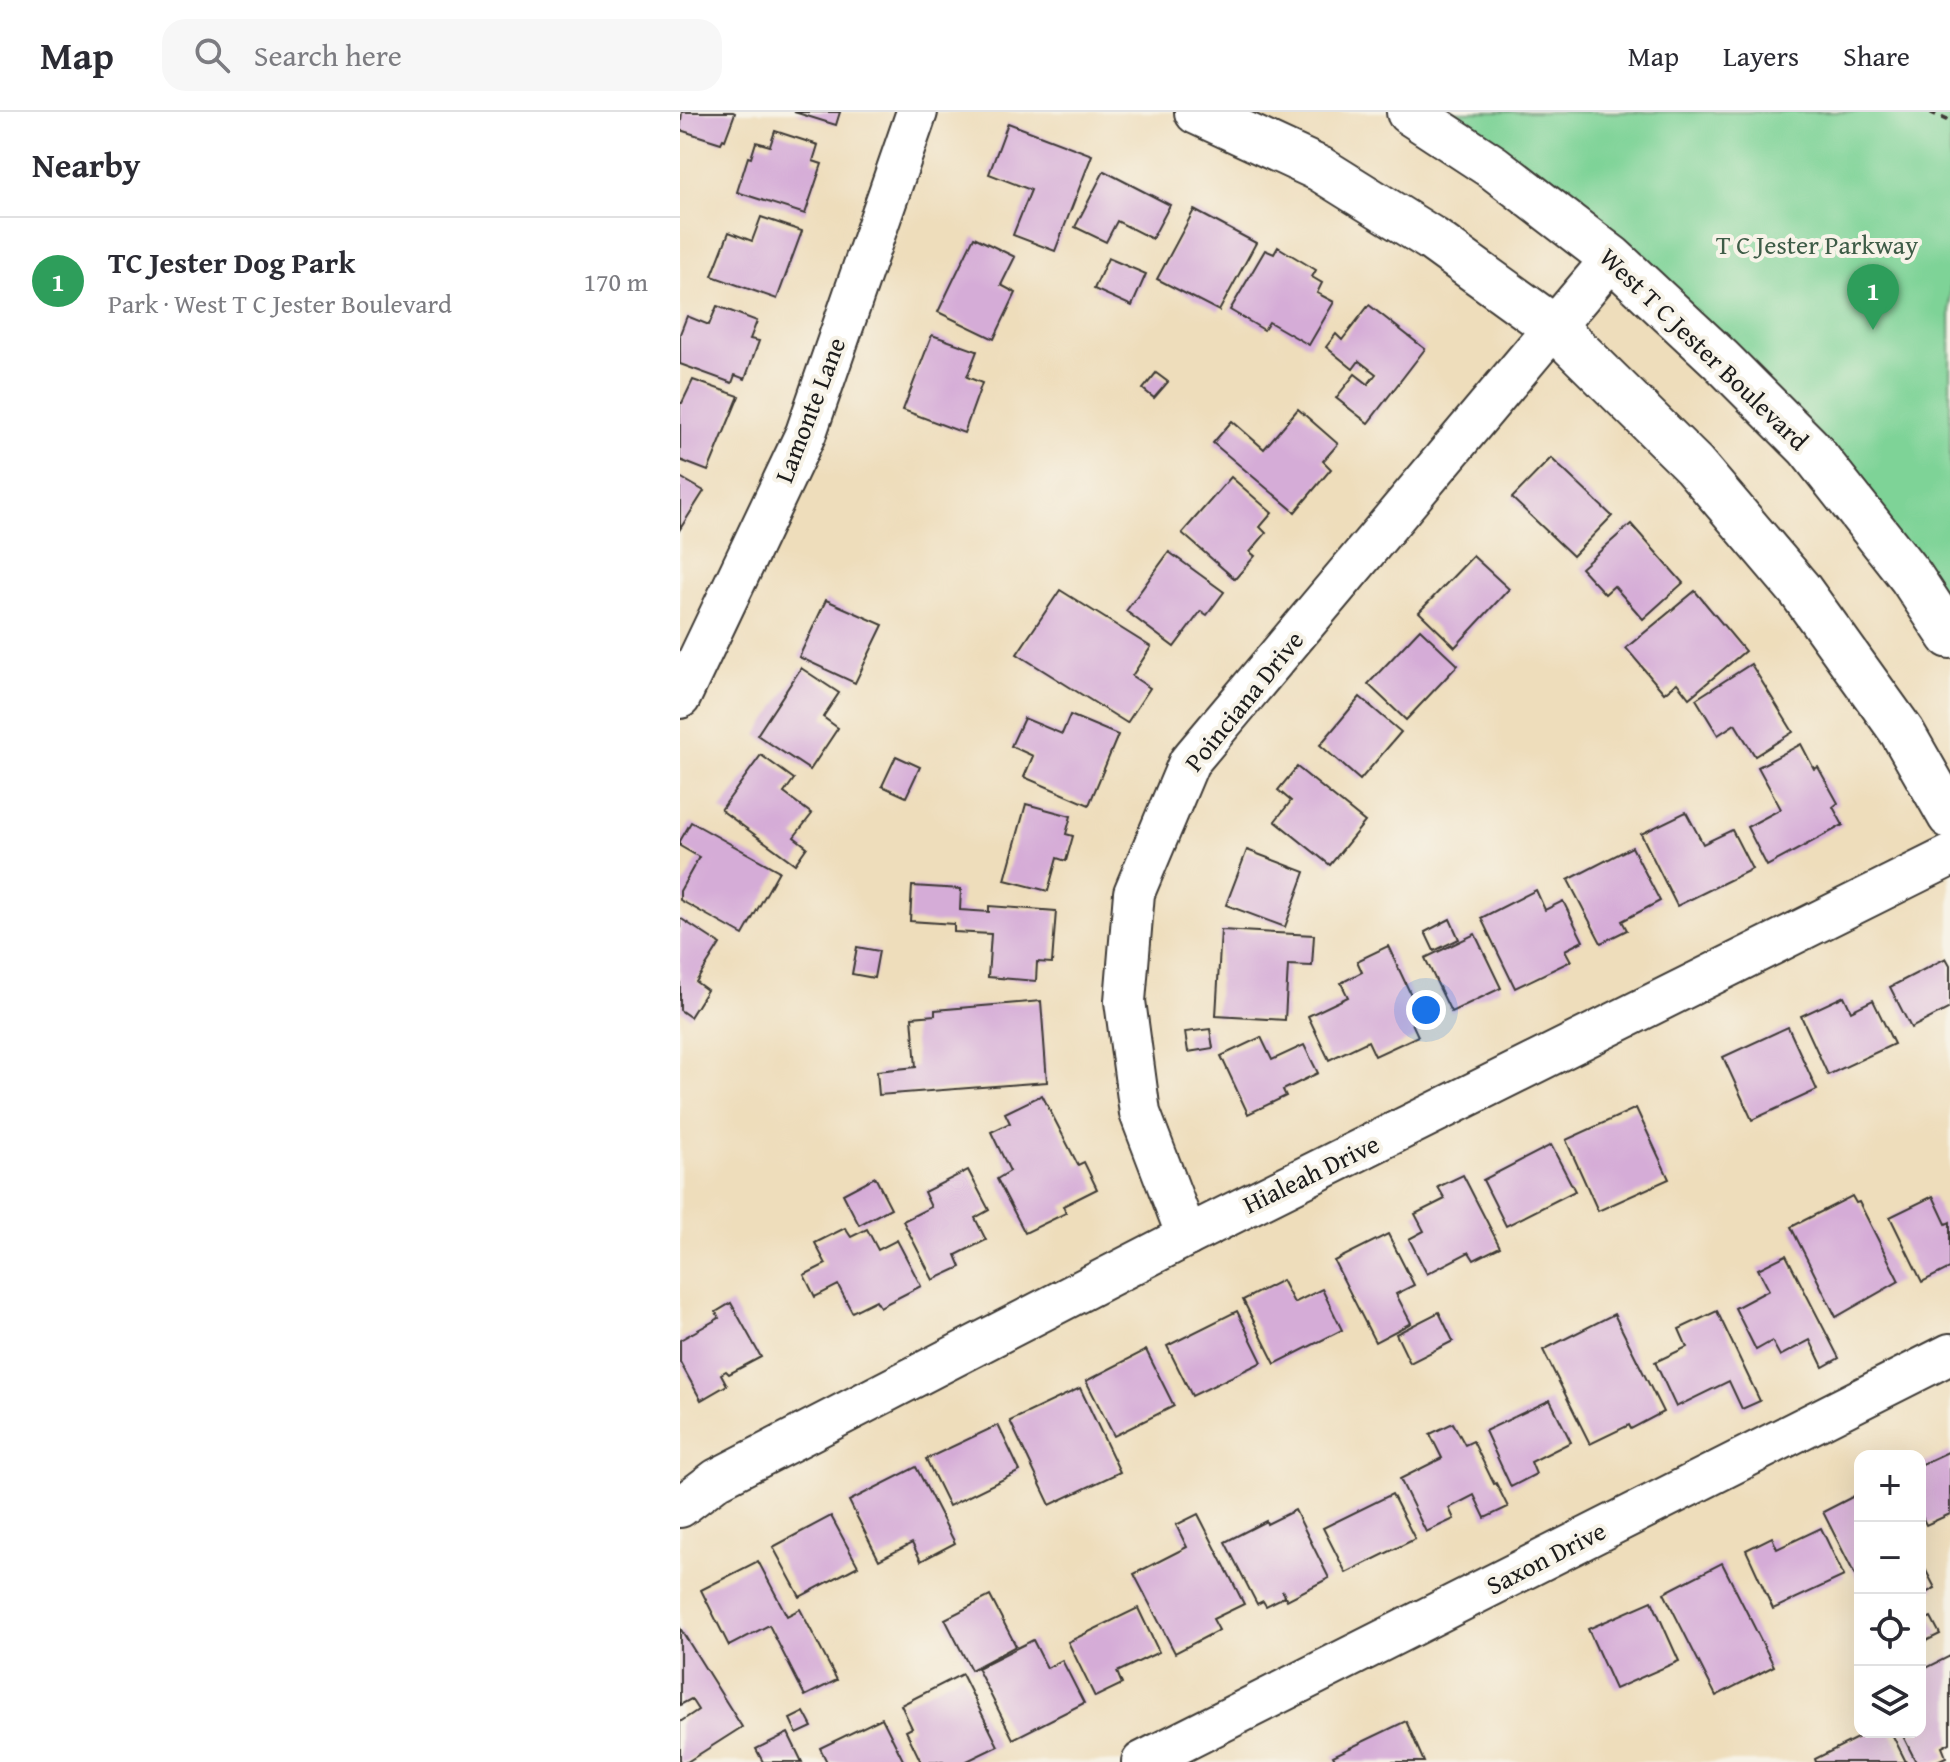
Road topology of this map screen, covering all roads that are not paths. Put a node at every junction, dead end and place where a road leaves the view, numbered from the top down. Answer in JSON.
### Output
{"nodes":[{"id":1,"x":917,"y":112,"type":"edge"},
{"id":2,"x":1197,"y":112,"type":"edge"},
{"id":3,"x":1409,"y":112,"type":"edge"},
{"id":4,"x":1612,"y":258,"type":"junction"},
{"id":5,"x":1555,"y":328,"type":"junction"},
{"id":6,"x":1950,"y":636,"type":"edge"},
{"id":7,"x":680,"y":698,"type":"edge"},
{"id":8,"x":1950,"y":816,"type":"edge"},
{"id":9,"x":1950,"y":856,"type":"edge"},
{"id":10,"x":1187,"y":1236,"type":"junction"},
{"id":11,"x":1950,"y":1354,"type":"edge"},
{"id":12,"x":680,"y":1507,"type":"edge"},
{"id":13,"x":1142,"y":1762,"type":"edge"}],
"edges":[{"from":1,"to":7,"type":"street","name":"Lamonte Lane"},
{"from":2,"to":5,"type":"main road"},
{"from":3,"to":4,"type":"main road","name":"West T C Jester Boulevard"},
{"from":4,"to":5,"type":"street","name":"Poinciana Drive"},
{"from":4,"to":6,"type":"main road","name":"West T C Jester Boulevard"},
{"from":5,"to":8,"type":"main road"},
{"from":5,"to":10,"type":"street","name":"Poinciana Drive"},
{"from":9,"to":10,"type":"street","name":"Hialeah Drive"},
{"from":10,"to":12,"type":"street","name":"Hialeah Drive"},
{"from":11,"to":13,"type":"street","name":"Saxon Drive"}]}
